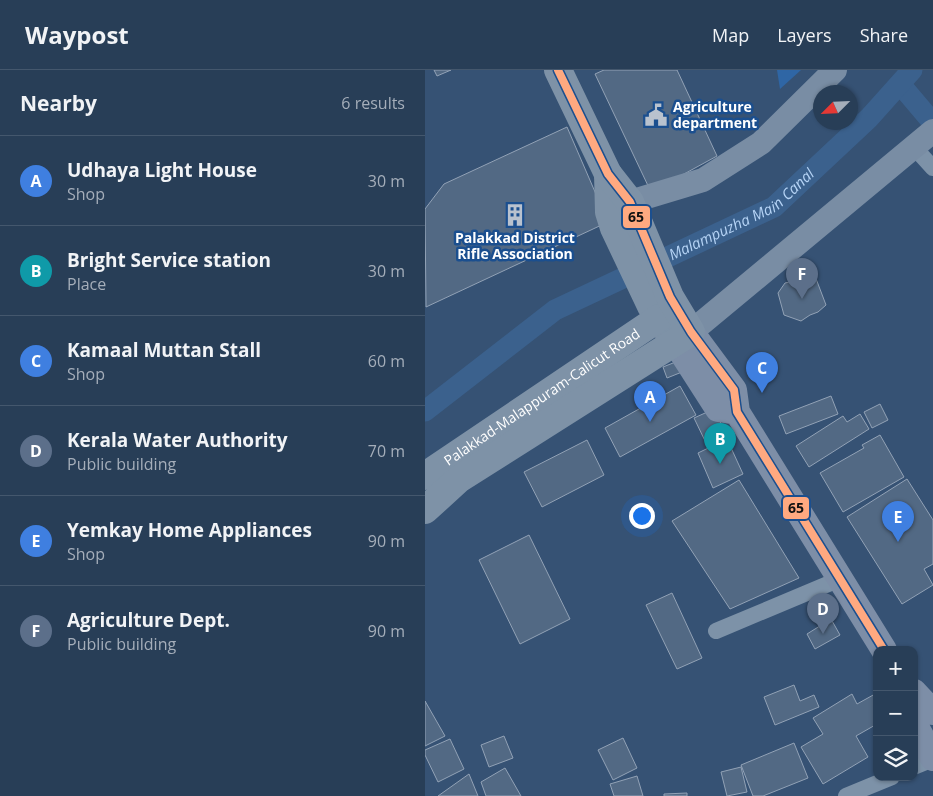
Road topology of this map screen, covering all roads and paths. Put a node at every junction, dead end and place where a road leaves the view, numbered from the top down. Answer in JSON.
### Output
{"nodes":[{"id":1,"x":558,"y":70,"type":"edge"},
{"id":2,"x":835,"y":70,"type":"edge"},
{"id":3,"x":933,"y":131,"type":"edge"},
{"id":4,"x":913,"y":146,"type":"junction"},
{"id":5,"x":933,"y":168,"type":"edge"},
{"id":6,"x":626,"y":216,"type":"junction"},
{"id":7,"x":671,"y":318,"type":"junction"},
{"id":8,"x":425,"y":476,"type":"edge"},
{"id":9,"x":425,"y":510,"type":"edge"},
{"id":10,"x":840,"y":579,"type":"junction"},
{"id":11,"x":716,"y":632,"type":"dead end"},
{"id":12,"x":882,"y":646,"type":"edge"},
{"id":13,"x":918,"y":686,"type":"edge"},
{"id":14,"x":933,"y":692,"type":"edge"},
{"id":15,"x":918,"y":696,"type":"edge"},
{"id":16,"x":933,"y":712,"type":"edge"},
{"id":17,"x":918,"y":730,"type":"edge"},
{"id":18,"x":933,"y":758,"type":"edge"},
{"id":19,"x":918,"y":765,"type":"edge"},
{"id":20,"x":882,"y":781,"type":"edge"},
{"id":21,"x":846,"y":796,"type":"edge"}],
"edges":[{"from":1,"to":6,"type":"highway"},
{"from":2,"to":6,"type":"street"},
{"from":3,"to":4,"type":"street"},
{"from":4,"to":5,"type":"street"},
{"from":4,"to":7,"type":"street"},
{"from":6,"to":7,"type":"highway"},
{"from":7,"to":8,"type":"highway","name":"Palakkad-Malappuram-Calicut Road"},
{"from":7,"to":9,"type":"highway","name":"Palakkad-Malappuram-Calicut Road"},
{"from":7,"to":10,"type":"main road"},
{"from":10,"to":11,"type":"street"},
{"from":10,"to":12,"type":"main road"},
{"from":13,"to":14,"type":"street"},
{"from":15,"to":16,"type":"main road"},
{"from":17,"to":18,"type":"main road"},
{"from":18,"to":19,"type":"street"},
{"from":20,"to":21,"type":"street"}]}
